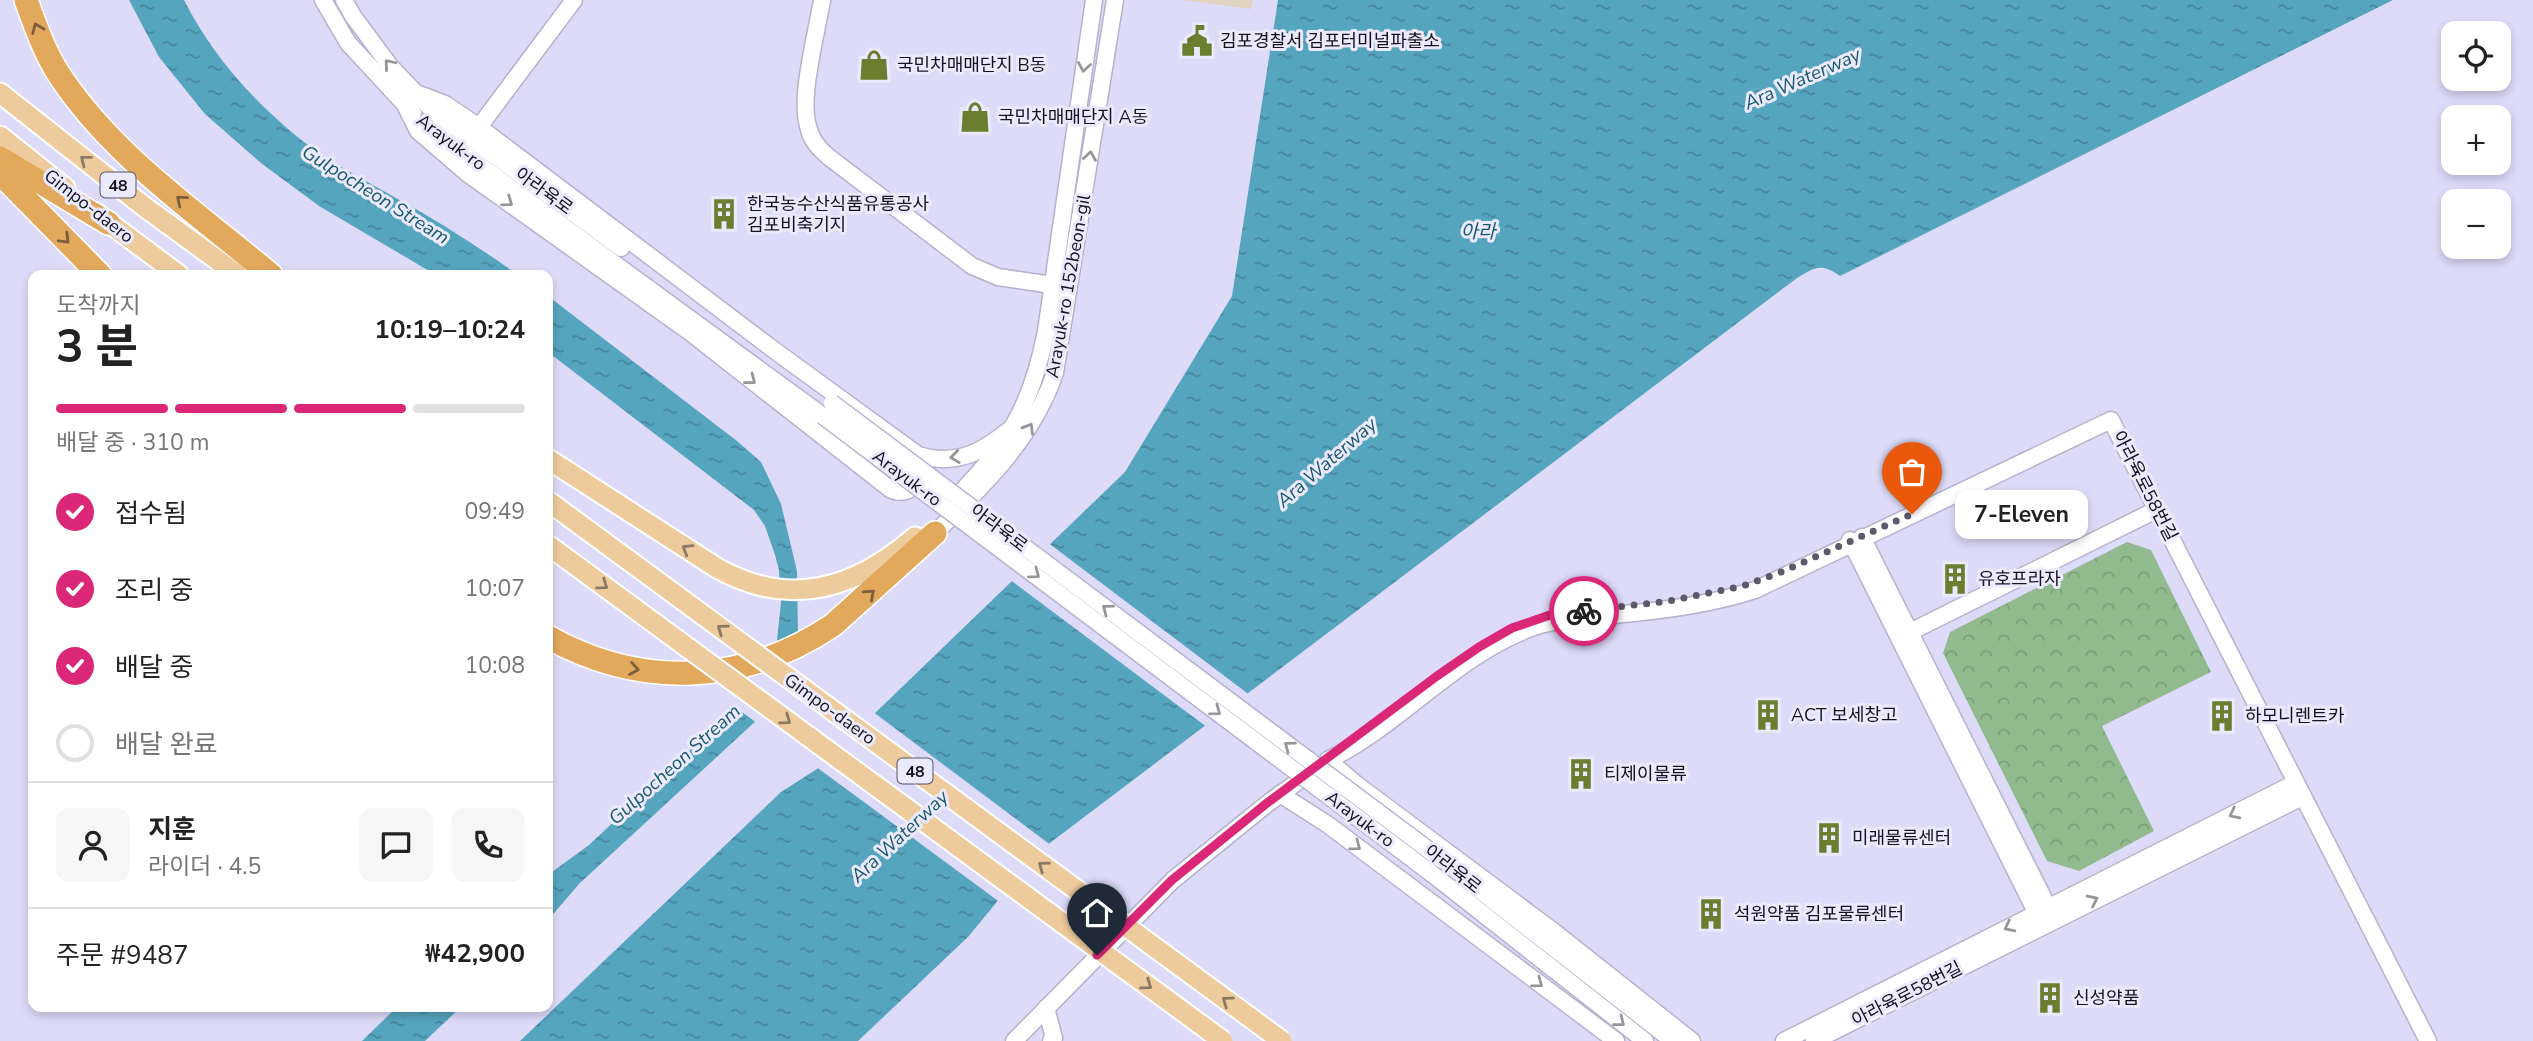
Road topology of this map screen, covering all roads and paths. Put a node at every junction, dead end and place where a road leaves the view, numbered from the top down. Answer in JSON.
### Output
{"nodes":[{"id":1,"x":26,"y":0,"type":"edge"},
{"id":2,"x":323,"y":0,"type":"edge"},
{"id":3,"x":344,"y":0,"type":"edge"},
{"id":4,"x":574,"y":0,"type":"edge"},
{"id":5,"x":822,"y":0,"type":"edge"},
{"id":6,"x":1094,"y":0,"type":"edge"},
{"id":7,"x":1115,"y":0,"type":"edge"},
{"id":8,"x":0,"y":93,"type":"edge"},
{"id":9,"x":411,"y":100,"type":"junction"},
{"id":10,"x":480,"y":127,"type":"junction"},
{"id":11,"x":0,"y":136,"type":"edge"},
{"id":12,"x":0,"y":158,"type":"edge"},
{"id":13,"x":0,"y":173,"type":"edge"},
{"id":14,"x":146,"y":208,"type":"junction"},
{"id":15,"x":108,"y":223,"type":"junction"},
{"id":16,"x":95,"y":270,"type":"edge"},
{"id":17,"x":172,"y":270,"type":"edge"},
{"id":18,"x":230,"y":270,"type":"edge"},
{"id":19,"x":256,"y":270,"type":"edge"},
{"id":20,"x":265,"y":270,"type":"edge"},
{"id":21,"x":1052,"y":285,"type":"junction"},
{"id":22,"x":1014,"y":426,"type":"junction"},
{"id":23,"x":908,"y":446,"type":"junction"},
{"id":24,"x":553,"y":462,"type":"edge"},
{"id":25,"x":553,"y":506,"type":"edge"},
{"id":26,"x":2157,"y":510,"type":"junction"},
{"id":27,"x":931,"y":530,"type":"junction"},
{"id":28,"x":1855,"y":540,"type":"junction"},
{"id":29,"x":553,"y":549,"type":"edge"},
{"id":30,"x":1910,"y":632,"type":"junction"},
{"id":31,"x":553,"y":640,"type":"edge"},
{"id":32,"x":1328,"y":760,"type":"junction"},
{"id":33,"x":1356,"y":784,"type":"junction"},
{"id":34,"x":2299,"y":790,"type":"junction"},
{"id":35,"x":1280,"y":794,"type":"junction"},
{"id":36,"x":1327,"y":824,"type":"junction"},
{"id":37,"x":1437,"y":867,"type":"junction"},
{"id":38,"x":2045,"y":916,"type":"junction"},
{"id":39,"x":1046,"y":1008,"type":"junction"},
{"id":40,"x":1014,"y":1041,"type":"edge"},
{"id":41,"x":1051,"y":1041,"type":"edge"},
{"id":42,"x":1223,"y":1041,"type":"edge"},
{"id":43,"x":1282,"y":1041,"type":"edge"},
{"id":44,"x":1616,"y":1041,"type":"edge"},
{"id":45,"x":1645,"y":1041,"type":"edge"},
{"id":46,"x":1673,"y":1041,"type":"edge"},
{"id":47,"x":1692,"y":1041,"type":"edge"},
{"id":48,"x":1784,"y":1041,"type":"edge"},
{"id":49,"x":1814,"y":1041,"type":"edge"},
{"id":50,"x":2428,"y":1041,"type":"edge"}],
"edges":[{"from":20,"to":1,"type":"highway","one_way":true},
{"from":2,"to":9,"type":"street","name":"Arayuk-ro"},
{"from":9,"to":3,"type":"street","one_way":true},
{"from":4,"to":10,"type":"street"},
{"from":5,"to":21,"type":"street"},
{"from":6,"to":21,"type":"street","name":"Arayuk-ro 152beon-gil","one_way":true},
{"from":27,"to":7,"type":"street","name":"Arayuk-ro 152beon-gil","one_way":true},
{"from":14,"to":8,"type":"main road","name":"Gimpo-daero","number":"48","one_way":true},
{"from":9,"to":10,"type":"street"},
{"from":9,"to":23,"type":"street","one_way":true},
{"from":9,"to":37,"type":"street","name":"Arayuk-ro","bridge":true},
{"from":10,"to":23,"type":"street"},
{"from":11,"to":15,"type":"main road","name":"Gimpo-daero","number":"48"},
{"from":12,"to":15,"type":"highway"},
{"from":13,"to":16,"type":"highway","one_way":true},
{"from":14,"to":18,"type":"main road","name":"Gimpo-daero","number":"48"},
{"from":14,"to":19,"type":"main road"},
{"from":15,"to":17,"type":"main road","name":"Gimpo-daero","number":"48"},
{"from":21,"to":22,"type":"street","name":"Arayuk-ro 152beon-gil"},
{"from":22,"to":23,"type":"street","one_way":true},
{"from":22,"to":27,"type":"street","name":"Arayuk-ro 152beon-gil"},
{"from":27,"to":24,"type":"main road","one_way":true},
{"from":43,"to":25,"type":"main road","name":"Gimpo-daero","number":"48","one_way":true,"bridge":true},
{"from":26,"to":28,"type":"street","name":"아라육로58번길"},
{"from":26,"to":30,"type":"street"},
{"from":26,"to":34,"type":"street","name":"아라육로58번길"},
{"from":31,"to":27,"type":"highway","one_way":true},
{"from":28,"to":30,"type":"street"},
{"from":28,"to":32,"type":"street","name":"아라육로58번길"},
{"from":28,"to":38,"type":"street"},
{"from":29,"to":42,"type":"main road","name":"Gimpo-daero","number":"48","one_way":true,"bridge":true},
{"from":30,"to":38,"type":"street"},
{"from":32,"to":33,"type":"street"},
{"from":32,"to":35,"type":"street","name":"아라육로58번길"},
{"from":33,"to":36,"type":"street"},
{"from":33,"to":47,"type":"street"},
{"from":34,"to":38,"type":"street","name":"아라육로58번길"},
{"from":34,"to":50,"type":"street","name":"아라육로58번길"},
{"from":35,"to":36,"type":"street"},
{"from":35,"to":39,"type":"street","name":"아라육로58번길"},
{"from":36,"to":44,"type":"street","one_way":true},
{"from":37,"to":45,"type":"street","name":"Arayuk-ro","one_way":true},
{"from":37,"to":46,"type":"street","name":"아라육로"},
{"from":38,"to":48,"type":"street","one_way":true},
{"from":38,"to":49,"type":"street","name":"아라육로58번길"},
{"from":39,"to":40,"type":"street","name":"아라육로58번길"},
{"from":39,"to":41,"type":"street"}]}
